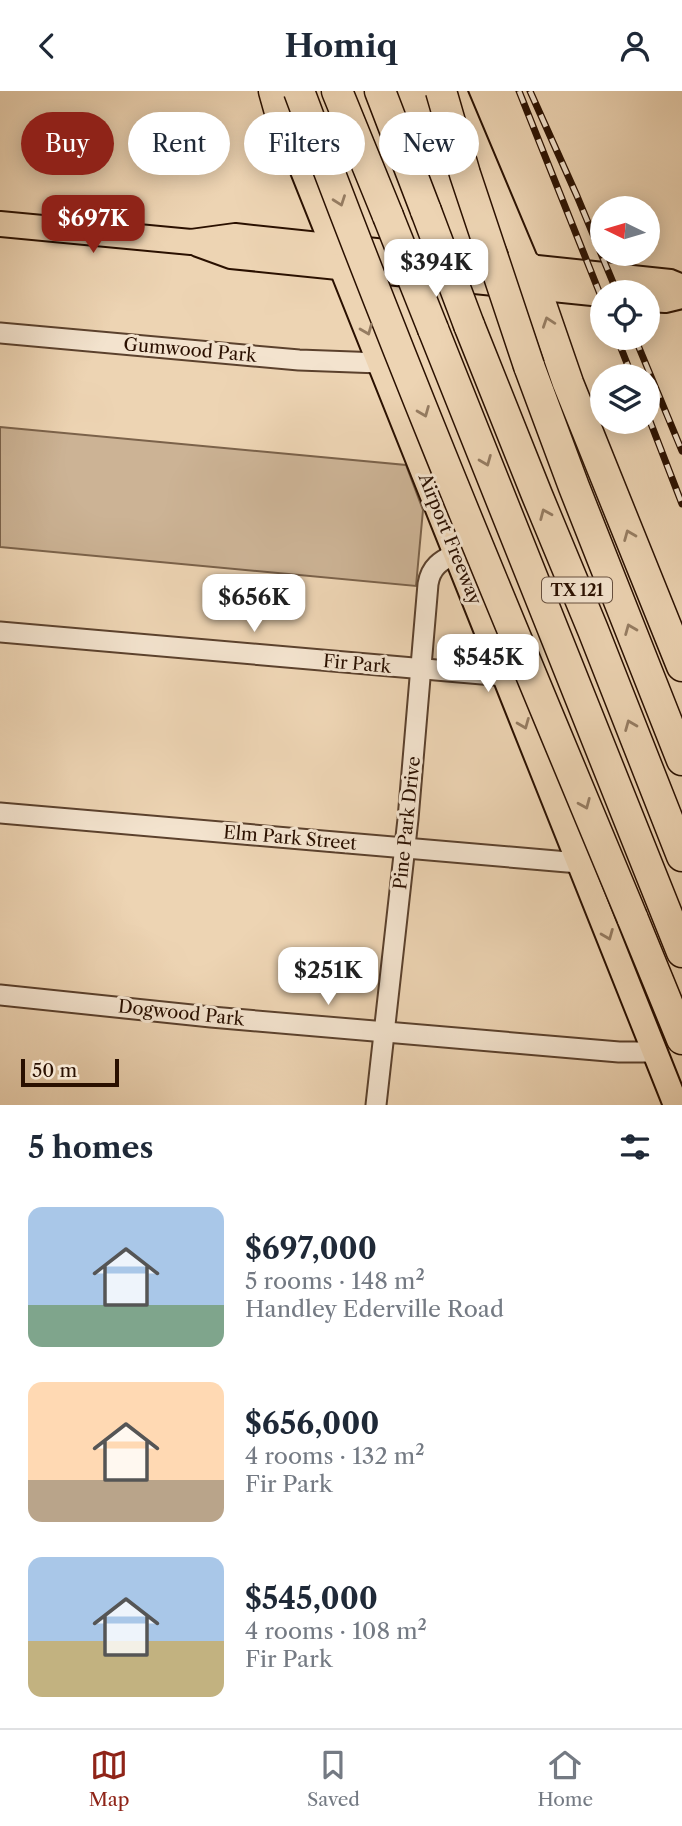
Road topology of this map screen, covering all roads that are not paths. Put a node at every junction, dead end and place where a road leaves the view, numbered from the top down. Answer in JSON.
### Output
{"nodes":[{"id":1,"x":299,"y":91,"type":"edge"},
{"id":2,"x":337,"y":91,"type":"edge"},
{"id":3,"x":380,"y":91,"type":"edge"},
{"id":4,"x":441,"y":91,"type":"edge"},
{"id":5,"x":454,"y":91,"type":"edge"},
{"id":6,"x":275,"y":99,"type":"edge"},
{"id":7,"x":0,"y":223,"type":"edge"},
{"id":8,"x":338,"y":257,"type":"junction"},
{"id":9,"x":532,"y":277,"type":"junction"},
{"id":10,"x":682,"y":287,"type":"edge"},
{"id":11,"x":590,"y":291,"type":"edge"},
{"id":12,"x":682,"y":296,"type":"edge"},
{"id":13,"x":660,"y":300,"type":"edge"},
{"id":14,"x":0,"y":333,"type":"edge"},
{"id":15,"x":380,"y":363,"type":"junction"},
{"id":16,"x":456,"y":553,"type":"junction"},
{"id":17,"x":0,"y":632,"type":"edge"},
{"id":18,"x":682,"y":666,"type":"edge"},
{"id":19,"x":420,"y":670,"type":"junction"},
{"id":20,"x":505,"y":676,"type":"junction"},
{"id":21,"x":682,"y":760,"type":"edge"},
{"id":22,"x":0,"y":813,"type":"edge"},
{"id":23,"x":405,"y":848,"type":"junction"},
{"id":24,"x":682,"y":856,"type":"edge"},
{"id":25,"x":579,"y":863,"type":"junction"},
{"id":26,"x":682,"y":952,"type":"edge"},
{"id":27,"x":0,"y":995,"type":"edge"},
{"id":28,"x":384,"y":1032,"type":"junction"},
{"id":29,"x":682,"y":1039,"type":"edge"},
{"id":30,"x":655,"y":1052,"type":"junction"},
{"id":31,"x":376,"y":1105,"type":"edge"},
{"id":32,"x":676,"y":1105,"type":"edge"}],
"edges":[{"from":1,"to":29,"type":"highway","one_way":true,"bridge":true},
{"from":2,"to":26,"type":"highway","number":"TX 121","one_way":true,"bridge":true},
{"from":24,"to":3,"type":"highway","number":"TX 121","one_way":true,"bridge":true},
{"from":21,"to":4,"type":"highway","one_way":true,"bridge":true},
{"from":5,"to":9,"type":"main road"},
{"from":6,"to":8,"type":"main road","name":"Airport Freeway"},
{"from":7,"to":8,"type":"main road"},
{"from":8,"to":9,"type":"main road"},
{"from":8,"to":15,"type":"main road","name":"Airport Freeway","one_way":true},
{"from":9,"to":10,"type":"main road"},
{"from":9,"to":11,"type":"main road"},
{"from":18,"to":9,"type":"highway","one_way":true},
{"from":12,"to":13,"type":"main road"},
{"from":14,"to":15,"type":"street","name":"Gumwood Park"},
{"from":15,"to":16,"type":"main road","name":"Airport Freeway"},
{"from":16,"to":19,"type":"street","name":"Pine Park Drive"},
{"from":16,"to":20,"type":"main road","name":"Airport Freeway"},
{"from":17,"to":19,"type":"street","name":"Fir Park"},
{"from":19,"to":20,"type":"street","name":"Fir Park"},
{"from":19,"to":23,"type":"street","name":"Pine Park Drive"},
{"from":20,"to":25,"type":"main road","name":"Airport Freeway","one_way":true},
{"from":22,"to":23,"type":"street","name":"Elm Park Street"},
{"from":23,"to":25,"type":"street","name":"Elm Park Street"},
{"from":23,"to":28,"type":"street","name":"Pine Park Drive"},
{"from":25,"to":30,"type":"main road","name":"Airport Freeway","one_way":true},
{"from":27,"to":28,"type":"street","name":"Dogwood Park"},
{"from":28,"to":30,"type":"street","name":"Dogwood Park"},
{"from":28,"to":31,"type":"street","name":"Pine Park Drive"},
{"from":30,"to":32,"type":"main road","name":"Airport Freeway"}]}
